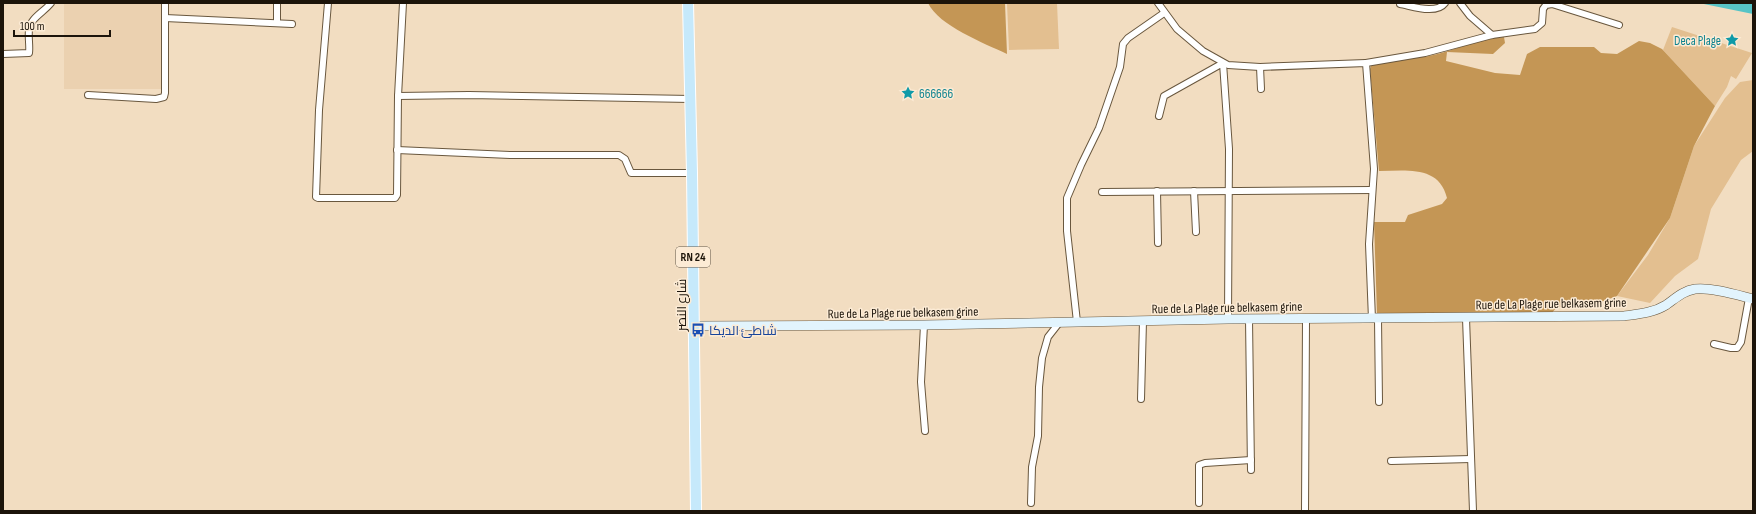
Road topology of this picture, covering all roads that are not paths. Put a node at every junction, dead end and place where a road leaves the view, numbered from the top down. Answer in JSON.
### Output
{"nodes":[{"id":1,"x":51,"y":3,"type":"edge"},
{"id":2,"x":165,"y":3,"type":"edge"},
{"id":3,"x":277,"y":3,"type":"edge"},
{"id":4,"x":328,"y":3,"type":"edge"},
{"id":5,"x":403,"y":3,"type":"edge"},
{"id":6,"x":688,"y":3,"type":"edge"},
{"id":7,"x":1158,"y":3,"type":"edge"},
{"id":8,"x":1444,"y":3,"type":"edge"},
{"id":9,"x":1460,"y":3,"type":"edge"},
{"id":10,"x":1400,"y":4,"type":"dead end"},
{"id":11,"x":1543,"y":4,"type":"edge"},
{"id":12,"x":1164,"y":13,"type":"junction"},
{"id":13,"x":165,"y":18,"type":"junction"},
{"id":14,"x":277,"y":23,"type":"junction"},
{"id":15,"x":292,"y":24,"type":"dead end"},
{"id":16,"x":1619,"y":25,"type":"dead end"},
{"id":17,"x":1492,"y":35,"type":"junction"},
{"id":18,"x":3,"y":54,"type":"edge"},
{"id":19,"x":1223,"y":63,"type":"junction"},
{"id":20,"x":1366,"y":63,"type":"junction"},
{"id":21,"x":1260,"y":66,"type":"junction"},
{"id":22,"x":1261,"y":89,"type":"dead end"},
{"id":23,"x":88,"y":94,"type":"dead end"},
{"id":24,"x":398,"y":96,"type":"junction"},
{"id":25,"x":691,"y":99,"type":"junction"},
{"id":26,"x":1159,"y":116,"type":"dead end"},
{"id":27,"x":397,"y":150,"type":"junction"},
{"id":28,"x":692,"y":173,"type":"junction"},
{"id":29,"x":1372,"y":190,"type":"junction"},
{"id":30,"x":1157,"y":191,"type":"junction"},
{"id":31,"x":1194,"y":191,"type":"junction"},
{"id":32,"x":1229,"y":191,"type":"junction"},
{"id":33,"x":1102,"y":192,"type":"dead end"},
{"id":34,"x":1196,"y":232,"type":"dead end"},
{"id":35,"x":1158,"y":243,"type":"dead end"},
{"id":36,"x":1751,"y":298,"type":"edge"},
{"id":37,"x":1466,"y":318,"type":"junction"},
{"id":38,"x":1228,"y":319,"type":"junction"},
{"id":39,"x":1249,"y":319,"type":"junction"},
{"id":40,"x":1306,"y":319,"type":"junction"},
{"id":41,"x":1375,"y":319,"type":"junction"},
{"id":42,"x":1142,"y":321,"type":"junction"},
{"id":43,"x":1077,"y":322,"type":"junction"},
{"id":44,"x":1060,"y":323,"type":"junction"},
{"id":45,"x":924,"y":325,"type":"junction"},
{"id":46,"x":694,"y":326,"type":"junction"},
{"id":47,"x":1714,"y":344,"type":"dead end"},
{"id":48,"x":1141,"y":399,"type":"dead end"},
{"id":49,"x":1379,"y":402,"type":"dead end"},
{"id":50,"x":925,"y":431,"type":"dead end"},
{"id":51,"x":1471,"y":459,"type":"junction"},
{"id":52,"x":1251,"y":460,"type":"junction"},
{"id":53,"x":1391,"y":461,"type":"dead end"},
{"id":54,"x":1251,"y":470,"type":"dead end"},
{"id":55,"x":1031,"y":503,"type":"dead end"},
{"id":56,"x":1199,"y":503,"type":"dead end"},
{"id":57,"x":696,"y":511,"type":"edge"},
{"id":58,"x":1305,"y":511,"type":"edge"},
{"id":59,"x":1473,"y":511,"type":"edge"}],
"edges":[{"from":1,"to":18,"type":"street"},
{"from":2,"to":13,"type":"street"},
{"from":3,"to":14,"type":"street"},
{"from":4,"to":27,"type":"street"},
{"from":5,"to":24,"type":"street"},
{"from":6,"to":25,"type":"main road","name":"شارع النصر","number":"RN 24"},
{"from":7,"to":12,"type":"street"},
{"from":8,"to":10,"type":"street"},
{"from":9,"to":17,"type":"street"},
{"from":11,"to":16,"type":"street"},
{"from":11,"to":17,"type":"street"},
{"from":12,"to":19,"type":"street"},
{"from":12,"to":43,"type":"street"},
{"from":13,"to":14,"type":"street"},
{"from":13,"to":23,"type":"street"},
{"from":14,"to":15,"type":"street"},
{"from":17,"to":20,"type":"street"},
{"from":19,"to":21,"type":"street"},
{"from":19,"to":26,"type":"street"},
{"from":19,"to":32,"type":"street"},
{"from":20,"to":21,"type":"street"},
{"from":20,"to":29,"type":"street"},
{"from":21,"to":22,"type":"street"},
{"from":24,"to":25,"type":"street"},
{"from":24,"to":27,"type":"street"},
{"from":25,"to":28,"type":"main road","name":"شارع النصر","number":"RN 24"},
{"from":27,"to":28,"type":"street"},
{"from":28,"to":46,"type":"main road","name":"شارع النصر","number":"RN 24"},
{"from":29,"to":32,"type":"street"},
{"from":29,"to":41,"type":"street"},
{"from":30,"to":31,"type":"street"},
{"from":30,"to":33,"type":"street"},
{"from":30,"to":35,"type":"street"},
{"from":31,"to":32,"type":"street"},
{"from":31,"to":34,"type":"street"},
{"from":32,"to":38,"type":"street"},
{"from":36,"to":37,"type":"street","name":"Rue de La Plage rue belkasem grine"},
{"from":36,"to":47,"type":"street"},
{"from":37,"to":41,"type":"street","name":"Rue de La Plage rue belkasem grine"},
{"from":37,"to":51,"type":"street"},
{"from":38,"to":39,"type":"street","name":"Rue de La Plage rue belkasem grine"},
{"from":38,"to":42,"type":"street","name":"Rue de La Plage rue belkasem grine"},
{"from":39,"to":40,"type":"street","name":"Rue de La Plage rue belkasem grine"},
{"from":39,"to":52,"type":"street"},
{"from":40,"to":41,"type":"street","name":"Rue de La Plage rue belkasem grine"},
{"from":40,"to":58,"type":"street"},
{"from":41,"to":49,"type":"street"},
{"from":42,"to":43,"type":"street","name":"Rue de La Plage rue belkasem grine"},
{"from":42,"to":48,"type":"street"},
{"from":43,"to":44,"type":"street","name":"Rue de La Plage rue belkasem grine"},
{"from":44,"to":45,"type":"street","name":"Rue de La Plage rue belkasem grine"},
{"from":44,"to":55,"type":"street"},
{"from":45,"to":46,"type":"street","name":"Rue de La Plage rue belkasem grine"},
{"from":45,"to":50,"type":"street"},
{"from":46,"to":57,"type":"main road","name":"شارع النصر","number":"RN 24"},
{"from":51,"to":53,"type":"street"},
{"from":51,"to":59,"type":"street"},
{"from":52,"to":54,"type":"street"},
{"from":52,"to":56,"type":"street"}]}
